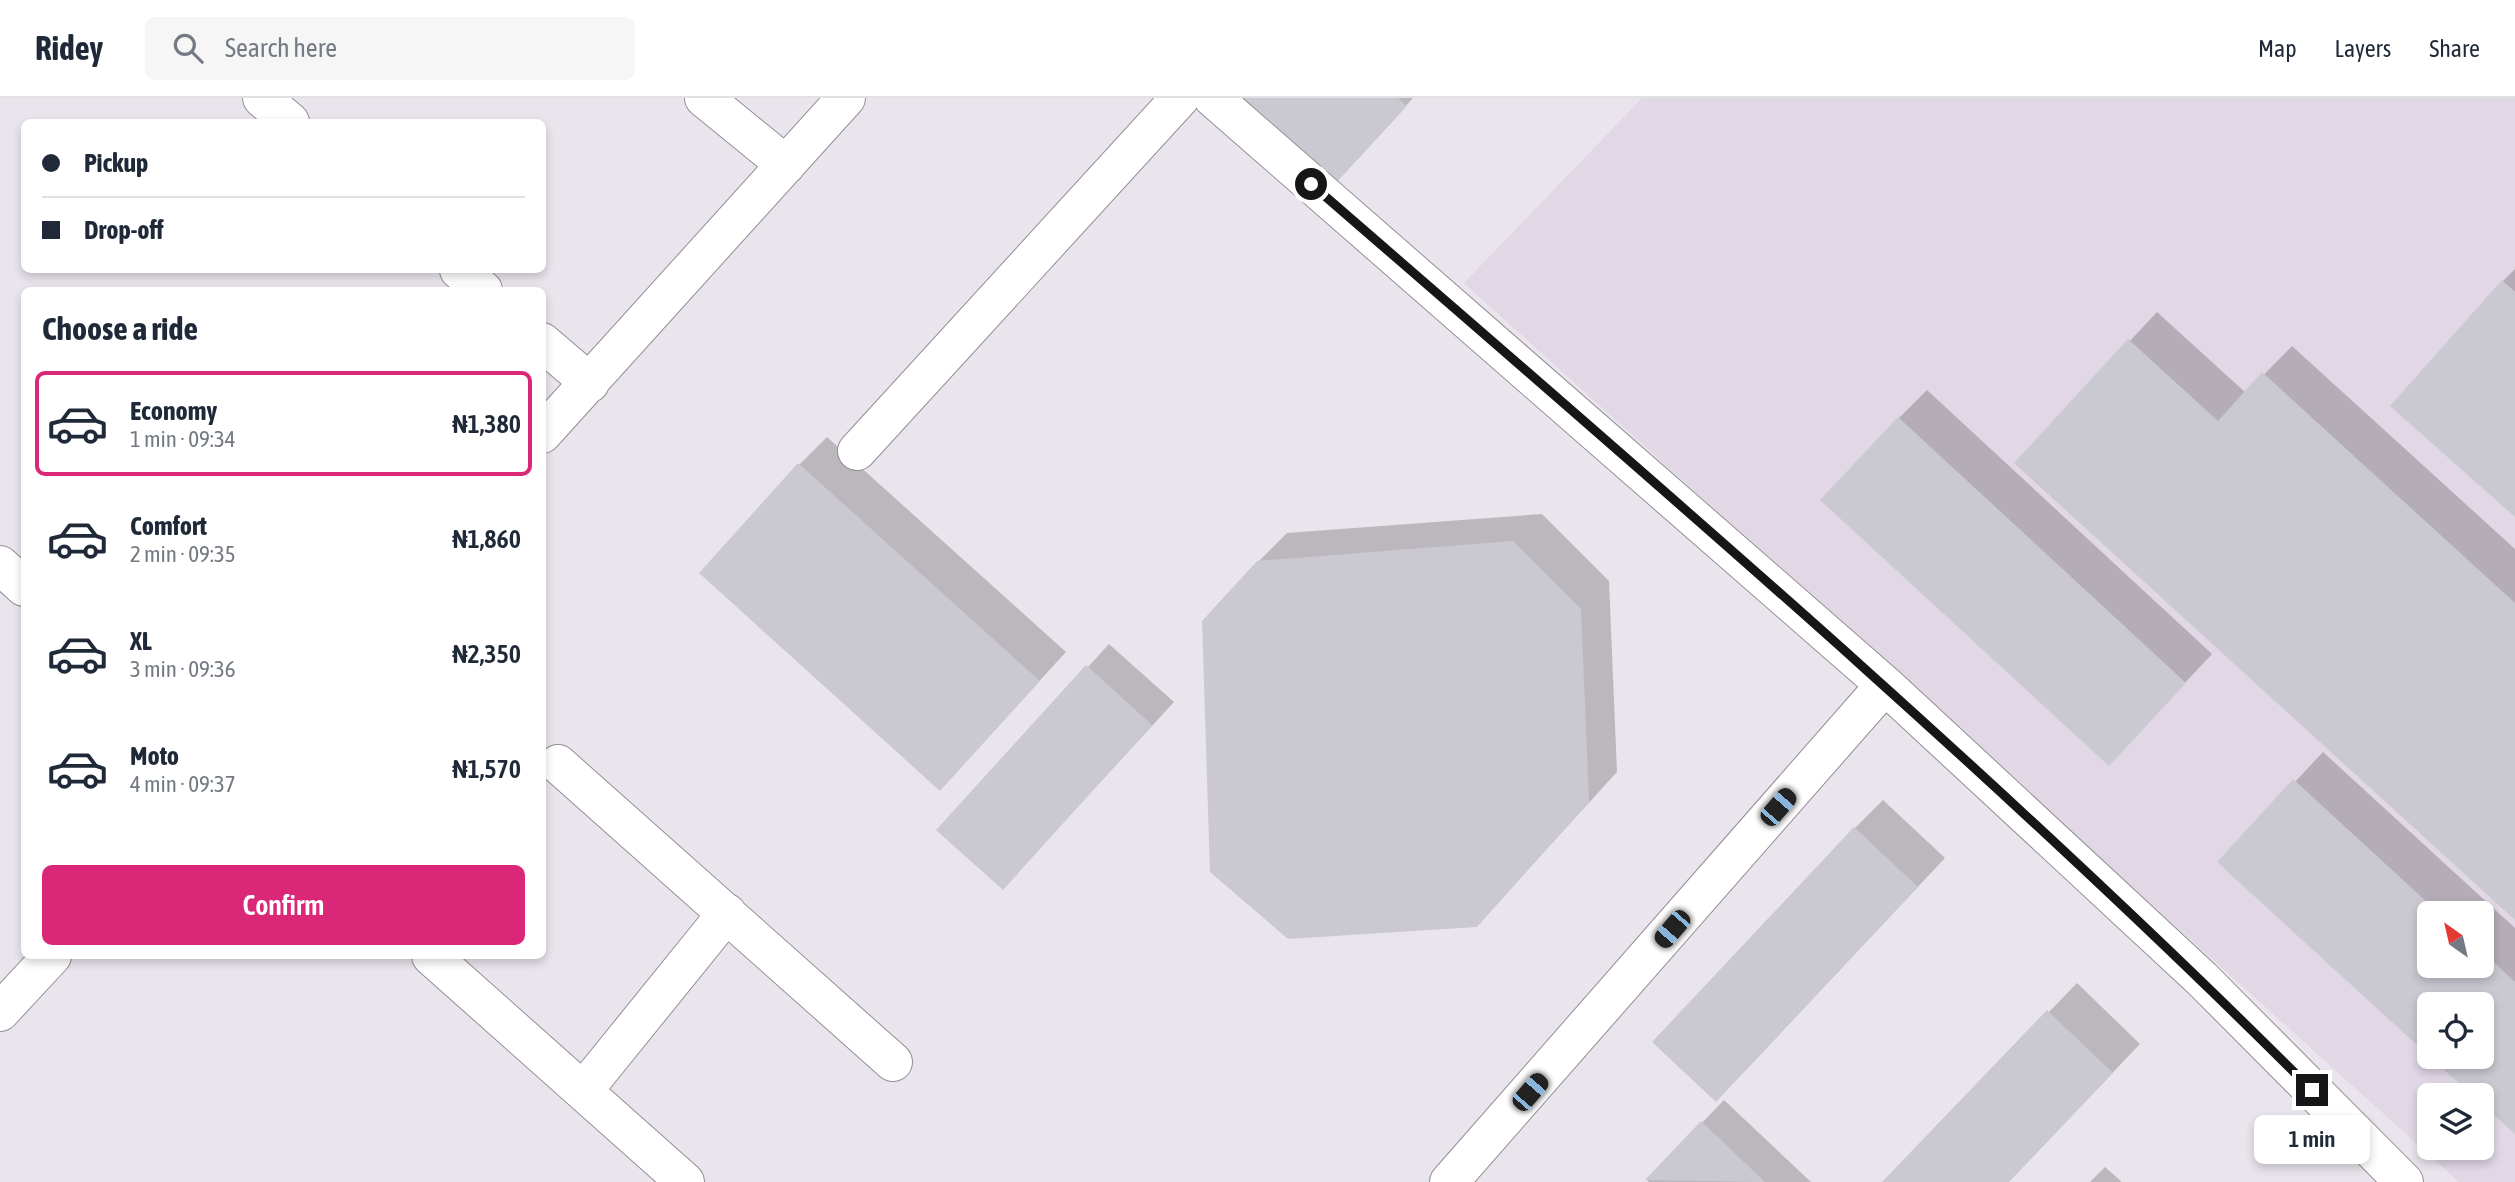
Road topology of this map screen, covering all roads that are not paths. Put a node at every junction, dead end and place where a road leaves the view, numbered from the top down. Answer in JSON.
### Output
{"nodes":[{"id":1,"x":262,"y":98,"type":"edge"},
{"id":2,"x":704,"y":98,"type":"edge"},
{"id":3,"x":846,"y":98,"type":"edge"},
{"id":4,"x":1180,"y":98,"type":"edge"},
{"id":5,"x":1213,"y":98,"type":"edge"},
{"id":6,"x":286,"y":119,"type":"edge"},
{"id":7,"x":786,"y":165,"type":"junction"},
{"id":8,"x":463,"y":273,"type":"edge"},
{"id":9,"x":479,"y":287,"type":"edge"},
{"id":10,"x":546,"y":345,"type":"edge"},
{"id":11,"x":590,"y":383,"type":"junction"},
{"id":12,"x":546,"y":430,"type":"edge"},
{"id":13,"x":857,"y":451,"type":"dead end"},
{"id":14,"x":0,"y":565,"type":"edge"},
{"id":15,"x":21,"y":584,"type":"edge"},
{"id":16,"x":1885,"y":685,"type":"junction"},
{"id":17,"x":558,"y":764,"type":"dead end"},
{"id":18,"x":727,"y":913,"type":"junction"},
{"id":19,"x":49,"y":959,"type":"edge"},
{"id":20,"x":434,"y":959,"type":"edge"},
{"id":21,"x":1,"y":1007,"type":"edge"},
{"id":22,"x":893,"y":1062,"type":"dead end"},
{"id":23,"x":583,"y":1091,"type":"junction"},
{"id":24,"x":1459,"y":1179,"type":"edge"},
{"id":25,"x":685,"y":1182,"type":"edge"},
{"id":26,"x":2404,"y":1182,"type":"edge"}],
"edges":[{"from":1,"to":6,"type":"lane"},
{"from":2,"to":7,"type":"lane"},
{"from":3,"to":7,"type":"lane"},
{"from":4,"to":13,"type":"lane"},
{"from":5,"to":16,"type":"lane"},
{"from":7,"to":11,"type":"lane"},
{"from":8,"to":9,"type":"lane"},
{"from":10,"to":11,"type":"lane"},
{"from":11,"to":12,"type":"lane"},
{"from":14,"to":15,"type":"lane"},
{"from":16,"to":24,"type":"lane"},
{"from":16,"to":26,"type":"lane"},
{"from":17,"to":18,"type":"lane"},
{"from":18,"to":22,"type":"lane"},
{"from":18,"to":23,"type":"lane"},
{"from":19,"to":21,"type":"lane"},
{"from":20,"to":23,"type":"lane"},
{"from":23,"to":25,"type":"lane"}]}
